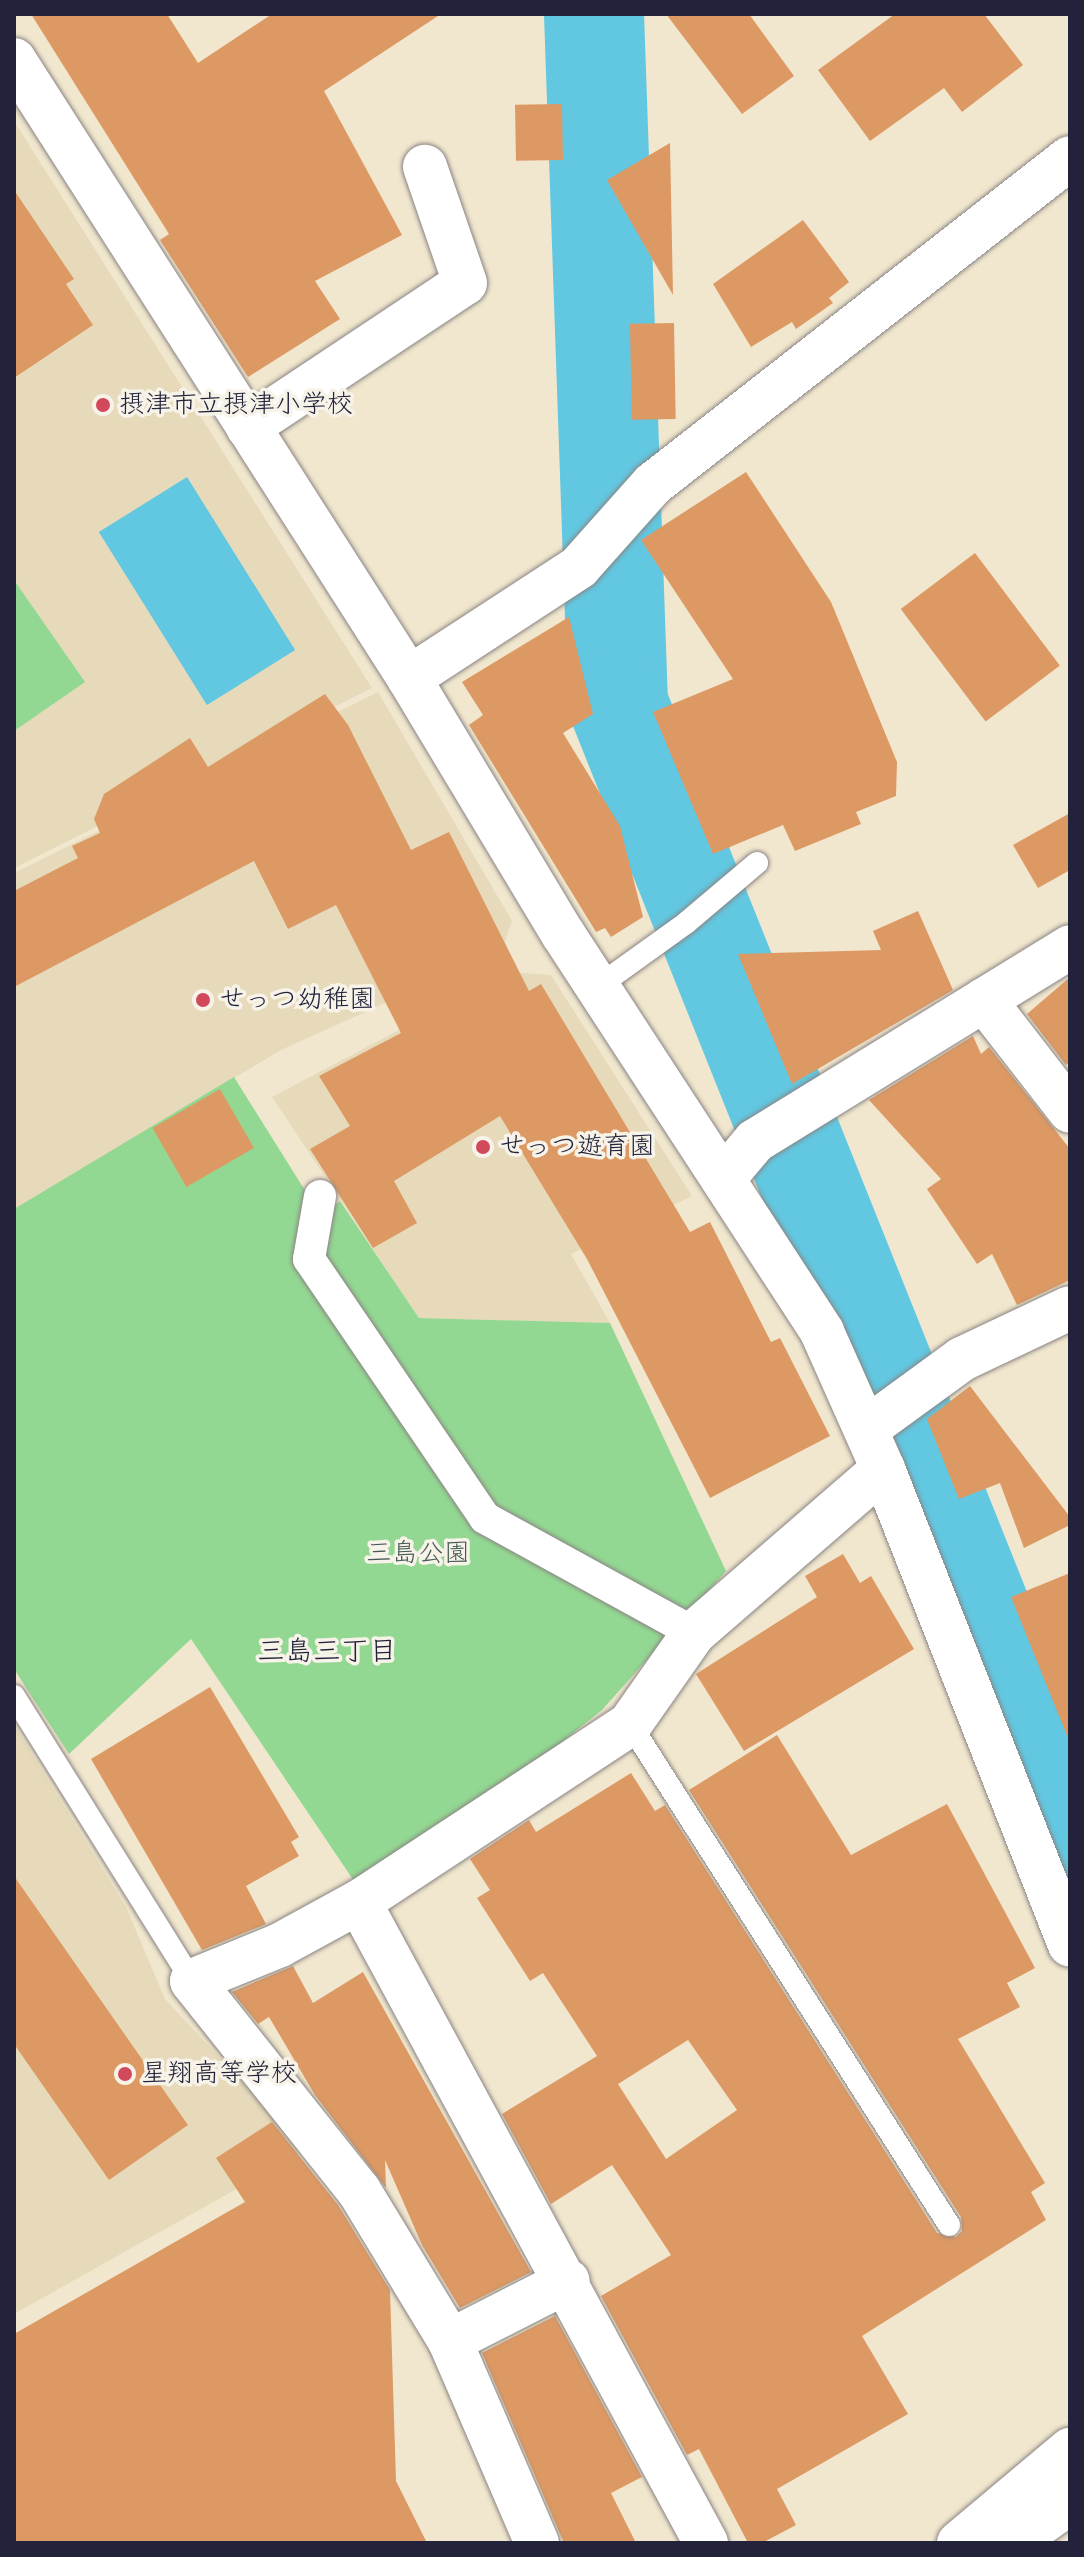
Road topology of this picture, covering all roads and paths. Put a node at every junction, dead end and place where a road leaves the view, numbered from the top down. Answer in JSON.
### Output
{"nodes":[{"id":1,"x":14,"y":60,"type":"edge"},
{"id":2,"x":1070,"y":158,"type":"edge"},
{"id":3,"x":425,"y":167,"type":"dead end"},
{"id":4,"x":248,"y":427,"type":"junction"},
{"id":5,"x":409,"y":678,"type":"junction"},
{"id":6,"x":757,"y":863,"type":"dead end"},
{"id":7,"x":1070,"y":947,"type":"edge"},
{"id":8,"x":597,"y":987,"type":"junction"},
{"id":9,"x":984,"y":1000,"type":"junction"},
{"id":10,"x":1070,"y":1111,"type":"edge"},
{"id":11,"x":723,"y":1179,"type":"junction"},
{"id":12,"x":320,"y":1196,"type":"dead end"},
{"id":13,"x":1070,"y":1308,"type":"edge"},
{"id":14,"x":886,"y":1414,"type":"junction"},
{"id":15,"x":883,"y":1469,"type":"junction"},
{"id":16,"x":694,"y":1633,"type":"junction"},
{"id":17,"x":14,"y":1696,"type":"edge"},
{"id":18,"x":630,"y":1724,"type":"junction"},
{"id":19,"x":359,"y":1902,"type":"junction"},
{"id":20,"x":1070,"y":1945,"type":"edge"},
{"id":21,"x":192,"y":1981,"type":"junction"},
{"id":22,"x":949,"y":2225,"type":"dead end"},
{"id":23,"x":568,"y":2281,"type":"junction"},
{"id":24,"x":450,"y":2341,"type":"junction"},
{"id":25,"x":1070,"y":2450,"type":"edge"},
{"id":26,"x":1070,"y":2502,"type":"edge"},
{"id":27,"x":537,"y":2543,"type":"edge"},
{"id":28,"x":706,"y":2543,"type":"edge"},
{"id":29,"x":959,"y":2543,"type":"edge"},
{"id":30,"x":1013,"y":2543,"type":"edge"}],
"edges":[{"from":1,"to":4,"type":"street"},
{"from":2,"to":5,"type":"street"},
{"from":3,"to":4,"type":"street"},
{"from":4,"to":5,"type":"street"},
{"from":5,"to":8,"type":"street"},
{"from":6,"to":8,"type":"lane"},
{"from":7,"to":9,"type":"street"},
{"from":8,"to":11,"type":"street"},
{"from":9,"to":10,"type":"street"},
{"from":9,"to":11,"type":"street"},
{"from":11,"to":14,"type":"street"},
{"from":12,"to":16,"type":"street"},
{"from":13,"to":14,"type":"street"},
{"from":14,"to":15,"type":"street"},
{"from":15,"to":16,"type":"street"},
{"from":15,"to":20,"type":"street"},
{"from":16,"to":18,"type":"street"},
{"from":17,"to":21,"type":"lane"},
{"from":18,"to":19,"type":"street"},
{"from":18,"to":22,"type":"lane"},
{"from":19,"to":21,"type":"street"},
{"from":19,"to":23,"type":"street"},
{"from":21,"to":24,"type":"street"},
{"from":23,"to":24,"type":"street"},
{"from":23,"to":28,"type":"street"},
{"from":24,"to":27,"type":"street"},
{"from":25,"to":29,"type":"street"},
{"from":26,"to":30,"type":"street"}]}
